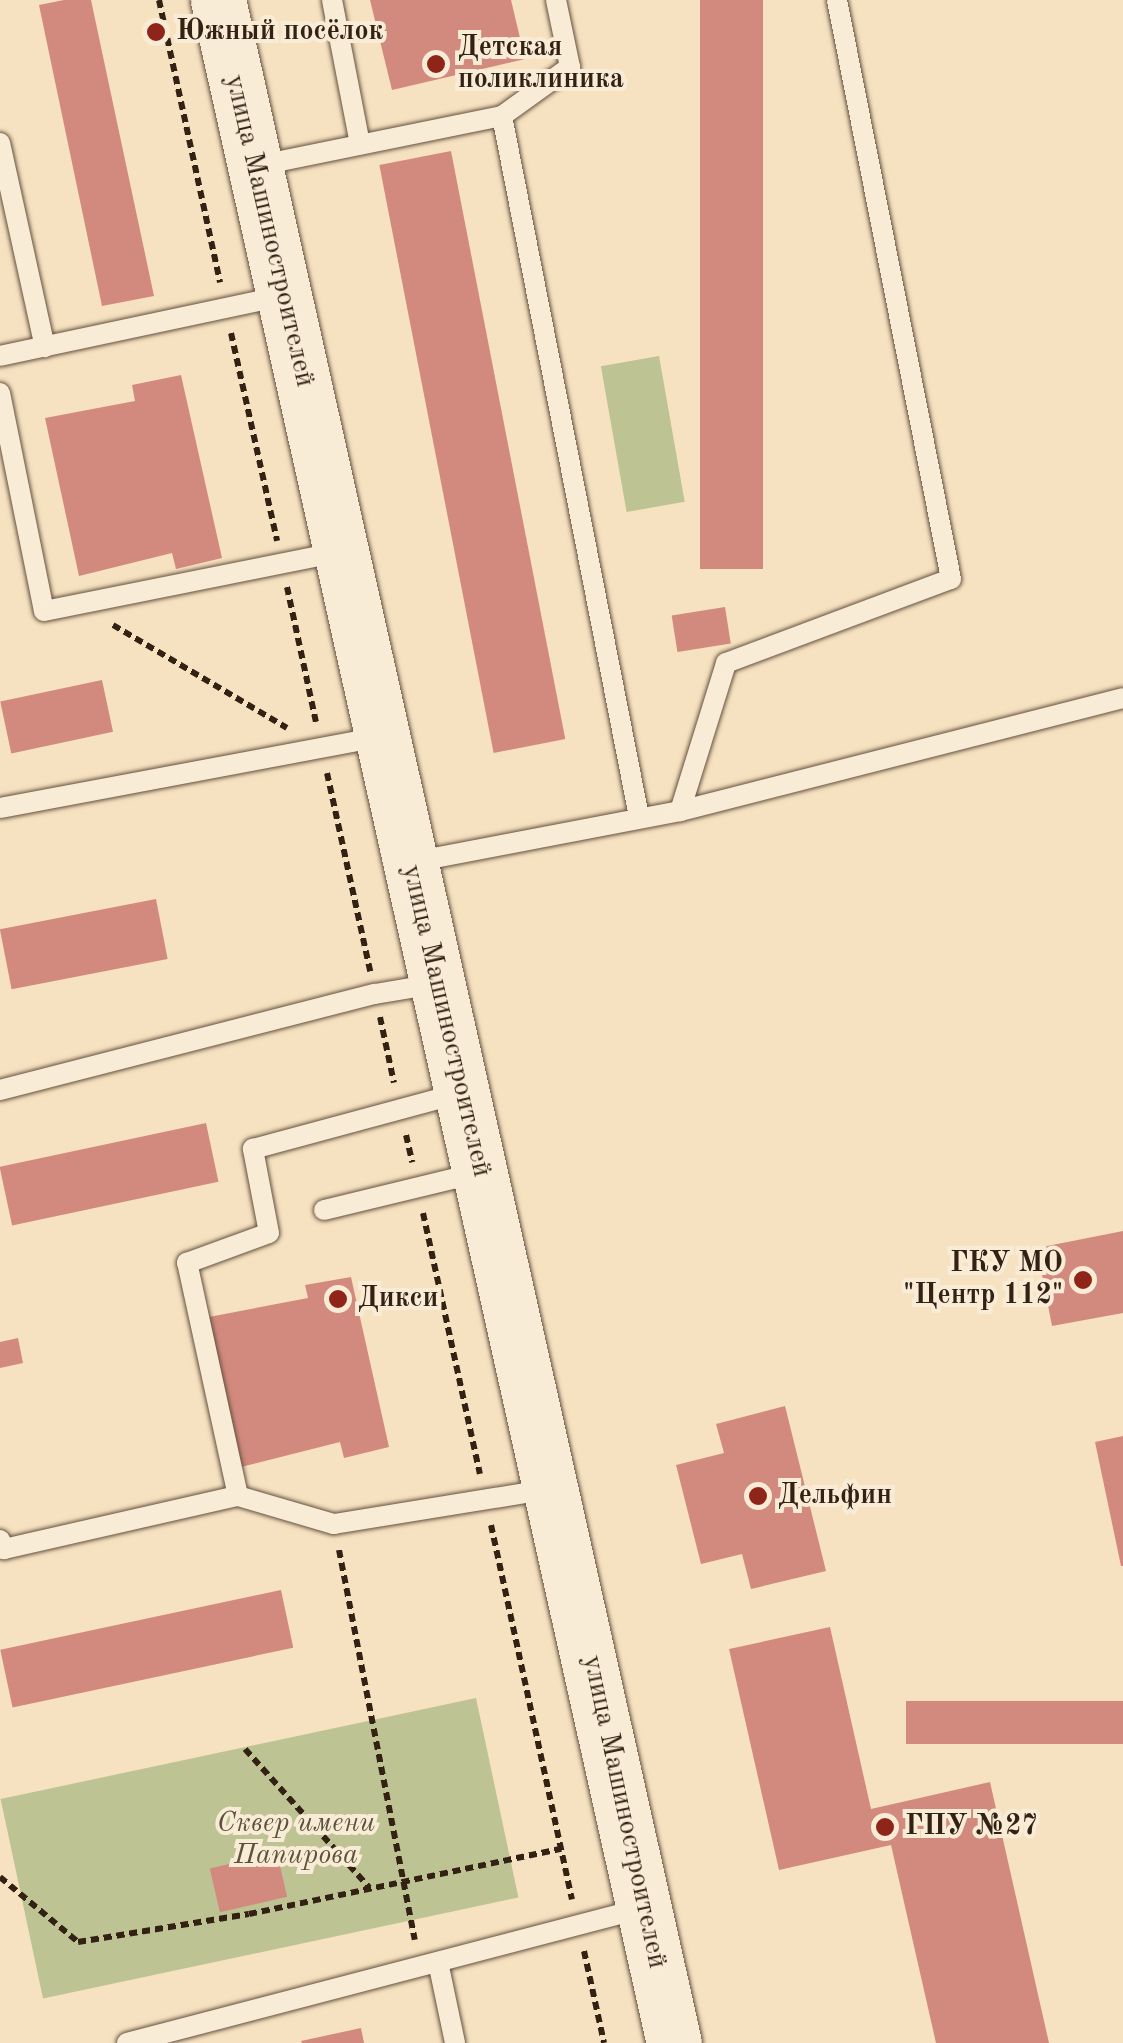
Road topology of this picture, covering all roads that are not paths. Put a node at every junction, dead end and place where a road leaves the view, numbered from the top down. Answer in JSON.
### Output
{"nodes":[{"id":1,"x":218,"y":0,"type":"edge"},
{"id":2,"x":332,"y":0,"type":"edge"},
{"id":3,"x":556,"y":0,"type":"edge"},
{"id":4,"x":837,"y":0,"type":"edge"},
{"id":5,"x":502,"y":116,"type":"junction"},
{"id":6,"x":0,"y":143,"type":"edge"},
{"id":7,"x":360,"y":144,"type":"junction"},
{"id":8,"x":254,"y":167,"type":"junction"},
{"id":9,"x":284,"y":296,"type":"junction"},
{"id":10,"x":44,"y":347,"type":"junction"},
{"id":11,"x":0,"y":356,"type":"edge"},
{"id":12,"x":0,"y":392,"type":"edge"},
{"id":13,"x":341,"y":551,"type":"junction"},
{"id":14,"x":1123,"y":698,"type":"edge"},
{"id":15,"x":383,"y":736,"type":"junction"},
{"id":16,"x":0,"y":808,"type":"edge"},
{"id":17,"x":680,"y":810,"type":"junction"},
{"id":18,"x":639,"y":817,"type":"junction"},
{"id":19,"x":411,"y":862,"type":"junction"},
{"id":20,"x":438,"y":983,"type":"junction"},
{"id":21,"x":0,"y":1090,"type":"edge"},
{"id":22,"x":462,"y":1092,"type":"junction"},
{"id":23,"x":480,"y":1172,"type":"junction"},
{"id":24,"x":324,"y":1210,"type":"dead end"},
{"id":25,"x":552,"y":1489,"type":"junction"},
{"id":26,"x":238,"y":1496,"type":"junction"},
{"id":27,"x":1,"y":1547,"type":"edge"},
{"id":28,"x":646,"y":1907,"type":"junction"},
{"id":29,"x":430,"y":1964,"type":"junction"},
{"id":30,"x":127,"y":2043,"type":"edge"},
{"id":31,"x":455,"y":2043,"type":"edge"},
{"id":32,"x":674,"y":2043,"type":"edge"}],
"edges":[{"from":1,"to":8,"type":"street","name":"улица Машиностроителей"},
{"from":2,"to":7,"type":"lane"},
{"from":3,"to":5,"type":"lane"},
{"from":4,"to":17,"type":"lane"},
{"from":5,"to":7,"type":"lane"},
{"from":5,"to":18,"type":"lane"},
{"from":6,"to":10,"type":"lane"},
{"from":7,"to":8,"type":"lane"},
{"from":8,"to":9,"type":"street","name":"улица Машиностроителей"},
{"from":9,"to":10,"type":"lane"},
{"from":9,"to":13,"type":"street","name":"улица Машиностроителей"},
{"from":10,"to":11,"type":"lane"},
{"from":12,"to":13,"type":"lane"},
{"from":13,"to":15,"type":"street","name":"улица Машиностроителей"},
{"from":14,"to":17,"type":"lane"},
{"from":15,"to":16,"type":"lane"},
{"from":15,"to":19,"type":"street","name":"улица Машиностроителей"},
{"from":17,"to":18,"type":"lane"},
{"from":18,"to":19,"type":"lane"},
{"from":19,"to":20,"type":"street","name":"улица Машиностроителей"},
{"from":20,"to":21,"type":"lane"},
{"from":20,"to":22,"type":"street","name":"улица Машиностроителей"},
{"from":22,"to":23,"type":"street","name":"улица Машиностроителей"},
{"from":22,"to":26,"type":"lane"},
{"from":23,"to":24,"type":"lane"},
{"from":23,"to":25,"type":"street","name":"улица Машиностроителей"},
{"from":25,"to":26,"type":"lane"},
{"from":25,"to":28,"type":"street","name":"улица Машиностроителей"},
{"from":26,"to":27,"type":"lane"},
{"from":28,"to":29,"type":"lane"},
{"from":28,"to":32,"type":"street","name":"улица Машиностроителей"},
{"from":29,"to":30,"type":"lane"},
{"from":29,"to":31,"type":"lane"}]}
